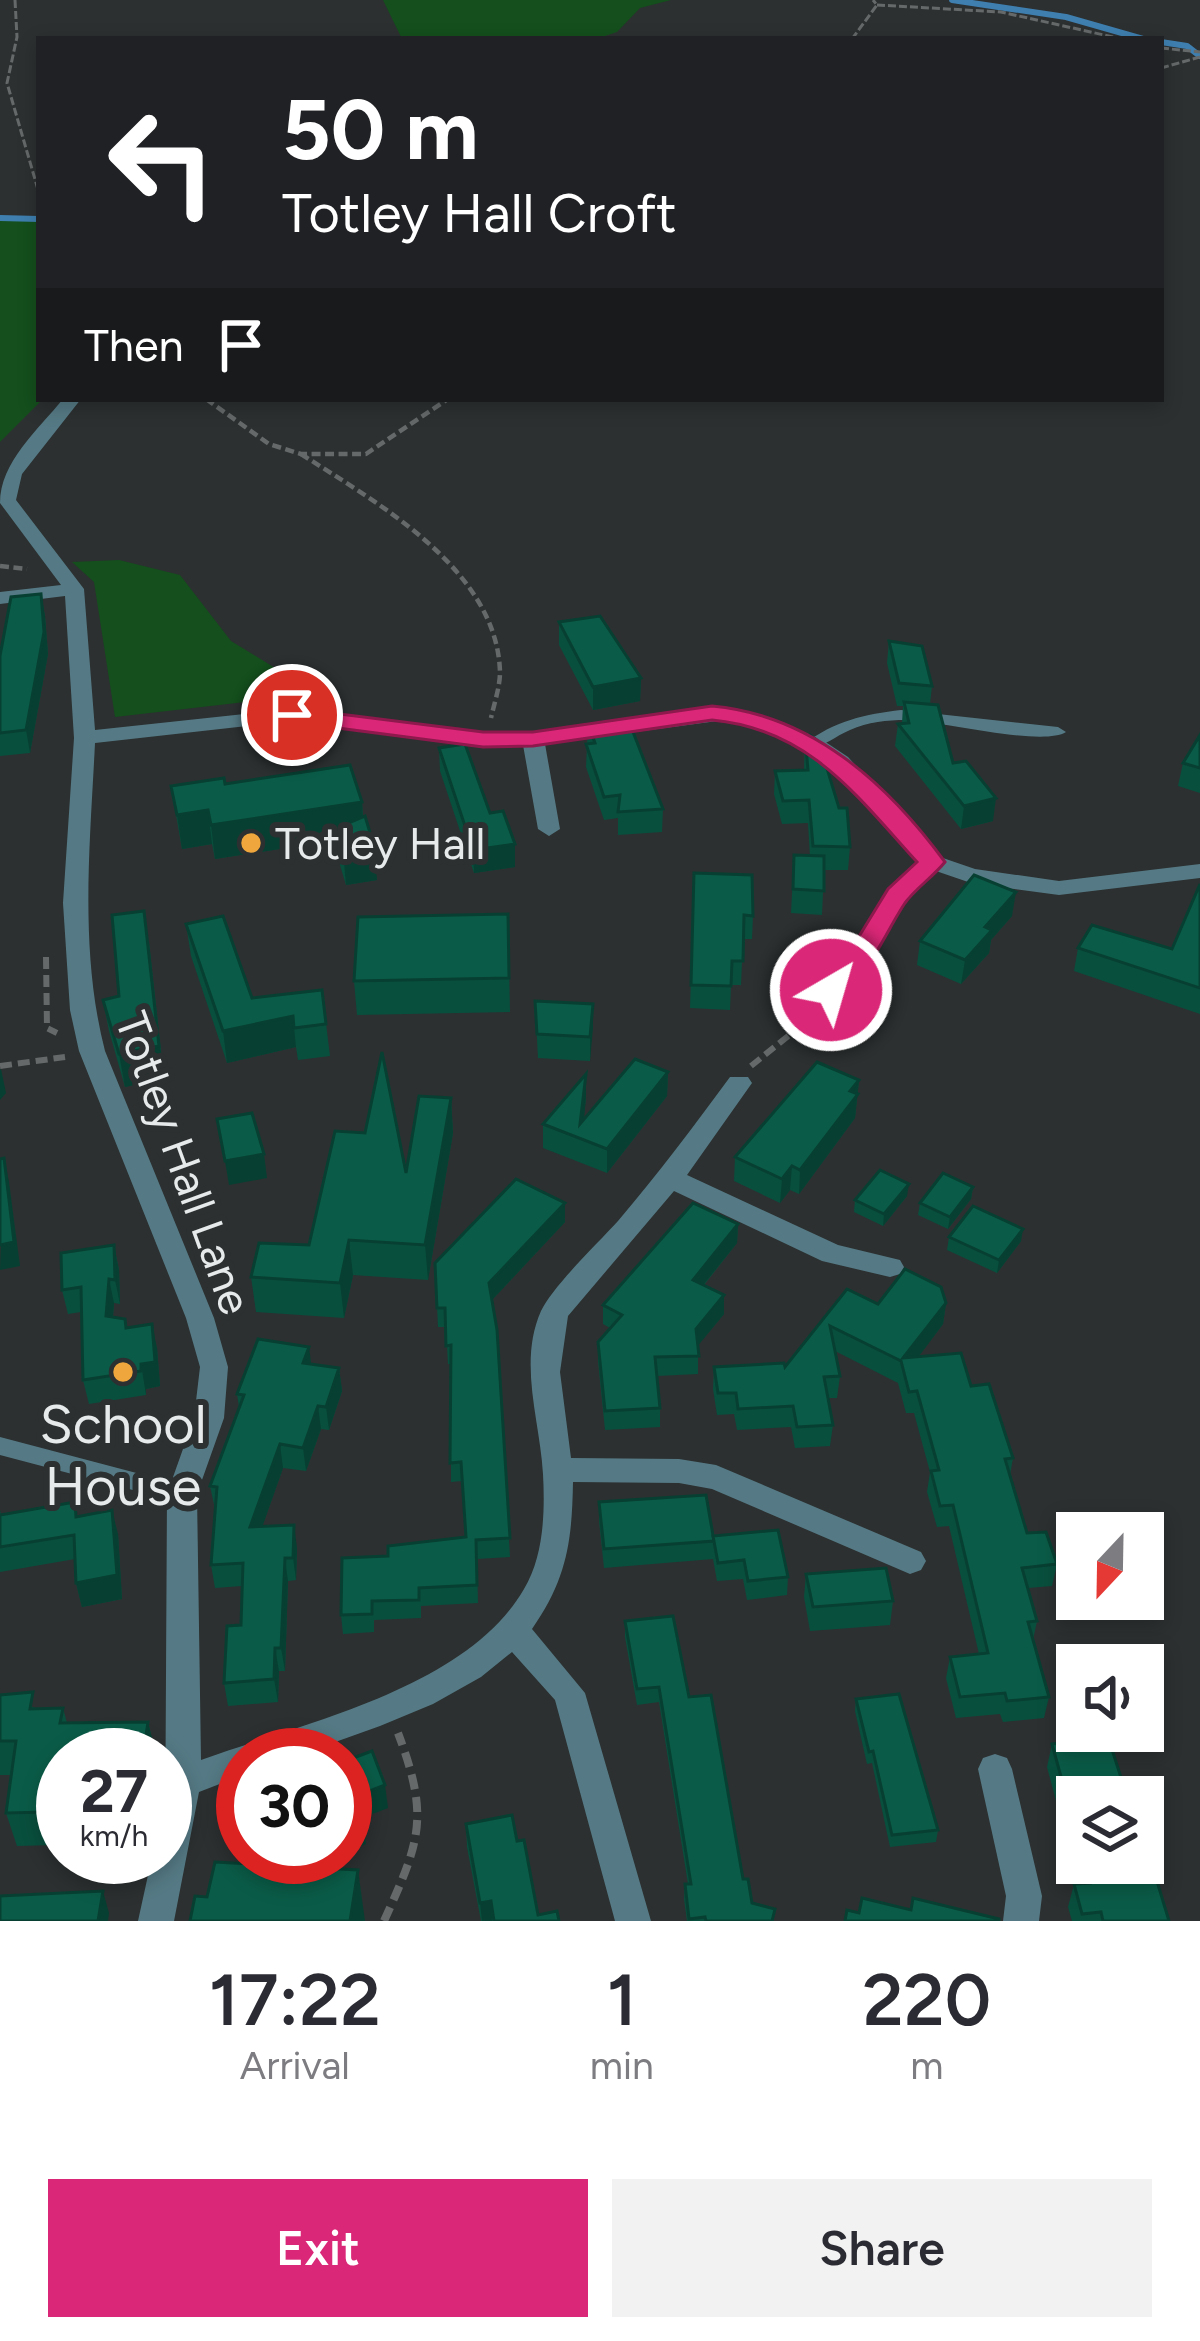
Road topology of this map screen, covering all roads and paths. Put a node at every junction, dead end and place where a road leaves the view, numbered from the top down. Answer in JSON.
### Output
{"nodes":[{"id":1,"x":15,"y":0,"type":"edge"},
{"id":2,"x":875,"y":2,"type":"edge"},
{"id":3,"x":853,"y":36,"type":"edge"},
{"id":4,"x":1111,"y":36,"type":"edge"},
{"id":5,"x":1164,"y":48,"type":"edge"},
{"id":6,"x":1200,"y":54,"type":"edge"},
{"id":7,"x":1164,"y":67,"type":"edge"},
{"id":8,"x":36,"y":183,"type":"edge"},
{"id":9,"x":70,"y":402,"type":"edge"},
{"id":10,"x":210,"y":402,"type":"edge"},
{"id":11,"x":444,"y":402,"type":"edge"},
{"id":12,"x":301,"y":454,"type":"junction"},
{"id":13,"x":74,"y":589,"type":"junction"},
{"id":14,"x":0,"y":598,"type":"edge"},
{"id":15,"x":1058,"y":732,"type":"dead end"},
{"id":16,"x":85,"y":738,"type":"junction"},
{"id":17,"x":483,"y":739,"type":"junction"},
{"id":18,"x":533,"y":739,"type":"junction"},
{"id":19,"x":813,"y":745,"type":"junction"},
{"id":20,"x":549,"y":829,"type":"dead end"},
{"id":21,"x":932,"y":862,"type":"junction"},
{"id":22,"x":1200,"y":871,"type":"edge"},
{"id":23,"x":831,"y":990,"type":"joint"},
{"id":24,"x":92,"y":1052,"type":"junction"},
{"id":25,"x":0,"y":1066,"type":"edge"},
{"id":26,"x":739,"y":1083,"type":"joint"},
{"id":27,"x":670,"y":1178,"type":"junction"},
{"id":28,"x":890,"y":1267,"type":"dead end"},
{"id":29,"x":0,"y":1446,"type":"edge"},
{"id":30,"x":558,"y":1470,"type":"junction"},
{"id":31,"x":182,"y":1494,"type":"junction"},
{"id":32,"x":910,"y":1561,"type":"dead end"},
{"id":33,"x":514,"y":1633,"type":"junction"},
{"id":34,"x":386,"y":1706,"type":"junction"},
{"id":35,"x":184,"y":1728,"type":"edge"},
{"id":36,"x":328,"y":1728,"type":"edge"},
{"id":37,"x":995,"y":1769,"type":"dead end"},
{"id":38,"x":163,"y":1884,"type":"edge"},
{"id":39,"x":156,"y":1921,"type":"edge"},
{"id":40,"x":384,"y":1921,"type":"edge"},
{"id":41,"x":633,"y":1921,"type":"edge"},
{"id":42,"x":1021,"y":1921,"type":"edge"}],
"edges":[{"from":1,"to":8,"type":"path"},
{"from":2,"to":3,"type":"path"},
{"from":2,"to":4,"type":"path"},
{"from":5,"to":6,"type":"path"},
{"from":6,"to":7,"type":"path"},
{"from":9,"to":13,"type":"street"},
{"from":10,"to":12,"type":"path"},
{"from":11,"to":12,"type":"path"},
{"from":12,"to":17,"type":"path"},
{"from":13,"to":14,"type":"street"},
{"from":13,"to":16,"type":"street","name":"Totley Hall Lane"},
{"from":15,"to":19,"type":"lane"},
{"from":16,"to":17,"type":"street"},
{"from":16,"to":24,"type":"street","name":"Totley Hall Lane"},
{"from":17,"to":18,"type":"street"},
{"from":18,"to":19,"type":"street"},
{"from":18,"to":20,"type":"street"},
{"from":19,"to":21,"type":"street"},
{"from":21,"to":22,"type":"street"},
{"from":21,"to":23,"type":"street"},
{"from":23,"to":26,"type":"path"},
{"from":24,"to":25,"type":"path"},
{"from":24,"to":31,"type":"street","name":"Totley Hall Lane"},
{"from":26,"to":27,"type":"street"},
{"from":27,"to":28,"type":"street"},
{"from":27,"to":30,"type":"street"},
{"from":29,"to":31,"type":"lane"},
{"from":30,"to":32,"type":"street"},
{"from":30,"to":33,"type":"street"},
{"from":31,"to":35,"type":"street","name":"Totley Hall Lane"},
{"from":33,"to":34,"type":"street"},
{"from":33,"to":41,"type":"street"},
{"from":34,"to":36,"type":"street"},
{"from":34,"to":40,"type":"path"},
{"from":37,"to":42,"type":"street"},
{"from":38,"to":39,"type":"street","name":"Totley Hall Lane"}]}
